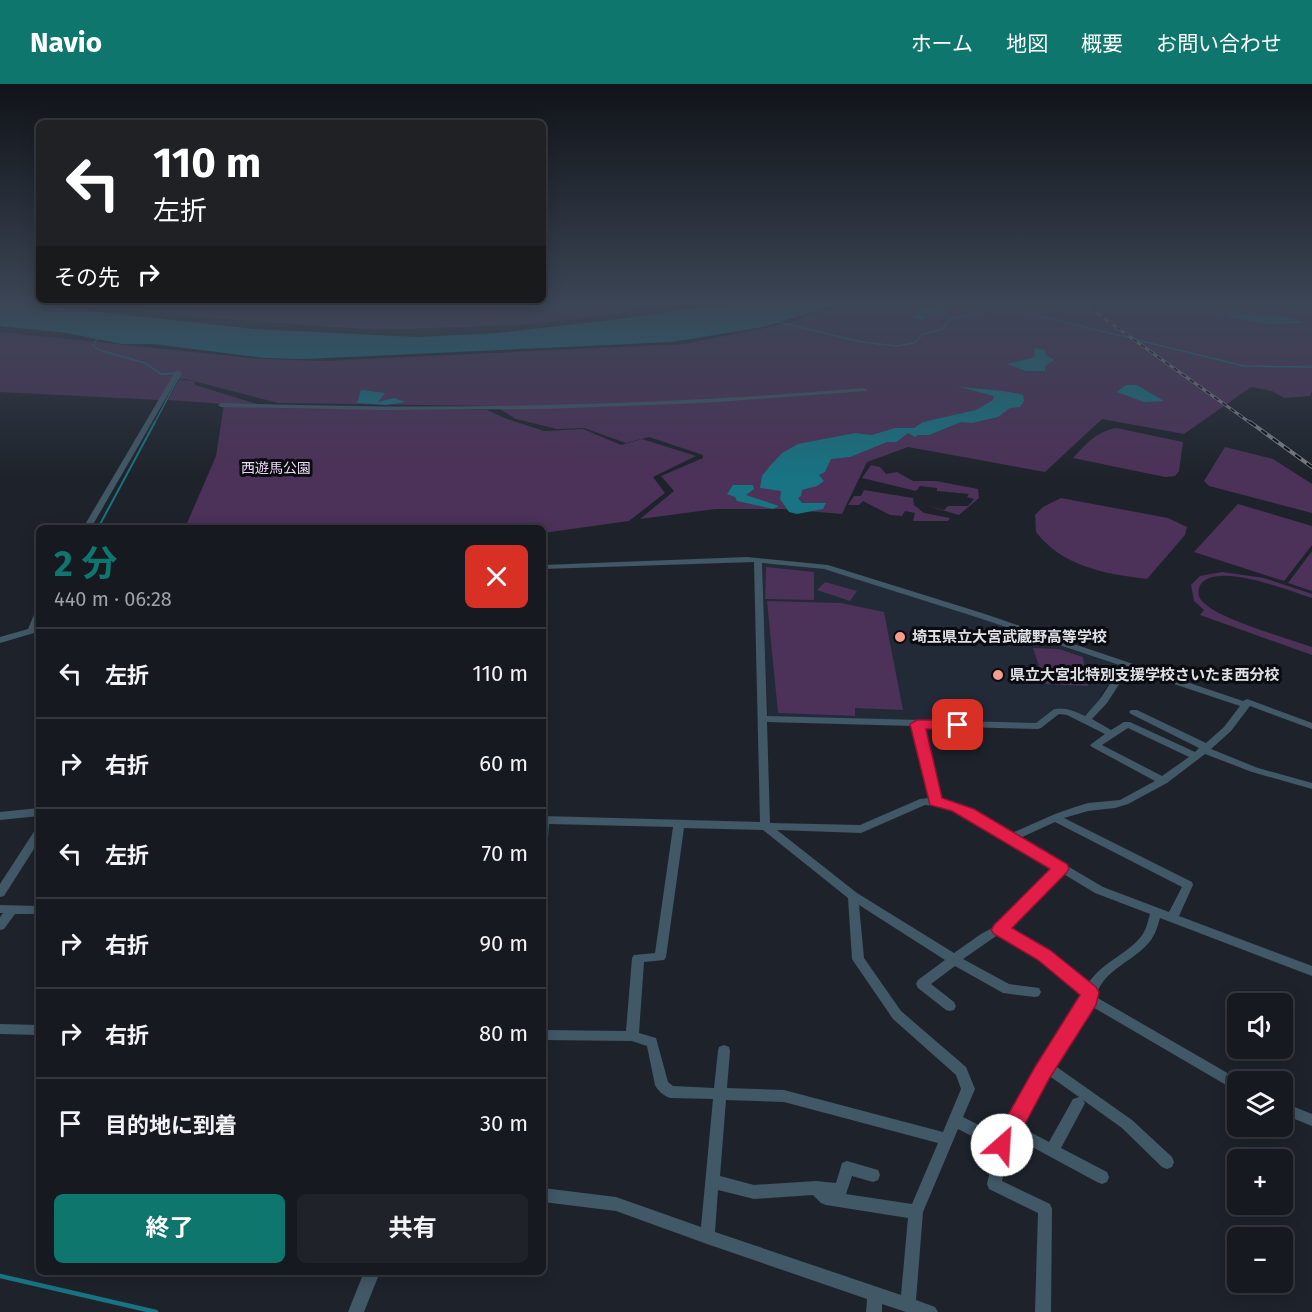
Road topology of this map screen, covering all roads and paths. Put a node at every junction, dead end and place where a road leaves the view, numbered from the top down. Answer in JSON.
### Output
{"nodes":[{"id":1,"x":178,"y":372,"type":"dead end"},
{"id":2,"x":864,"y":390,"type":"dead end"},
{"id":3,"x":221,"y":405,"type":"dead end"},
{"id":4,"x":89,"y":525,"type":"edge"},
{"id":5,"x":758,"y":561,"type":"junction"},
{"id":6,"x":546,"y":567,"type":"edge"},
{"id":7,"x":36,"y":619,"type":"edge"},
{"id":8,"x":0,"y":640,"type":"edge"},
{"id":9,"x":1127,"y":666,"type":"junction"},
{"id":10,"x":1246,"y":705,"type":"junction"},
{"id":11,"x":1134,"y":712,"type":"dead end"},
{"id":12,"x":762,"y":719,"type":"junction"},
{"id":13,"x":1086,"y":720,"type":"junction"},
{"id":14,"x":917,"y":724,"type":"junction"},
{"id":15,"x":1312,"y":726,"type":"edge"},
{"id":16,"x":1112,"y":734,"type":"junction"},
{"id":17,"x":1201,"y":751,"type":"junction"},
{"id":18,"x":1164,"y":781,"type":"junction"},
{"id":19,"x":1312,"y":786,"type":"edge"},
{"id":20,"x":936,"y":802,"type":"junction"},
{"id":21,"x":36,"y":812,"type":"edge"},
{"id":22,"x":0,"y":816,"type":"edge"},
{"id":23,"x":1057,"y":819,"type":"junction"},
{"id":24,"x":546,"y":820,"type":"edge"},
{"id":25,"x":679,"y":825,"type":"junction"},
{"id":26,"x":765,"y":826,"type":"junction"},
{"id":27,"x":36,"y":838,"type":"edge"},
{"id":28,"x":1011,"y":838,"type":"junction"},
{"id":29,"x":1061,"y":868,"type":"junction"},
{"id":30,"x":0,"y":893,"type":"edge"},
{"id":31,"x":853,"y":896,"type":"junction"},
{"id":32,"x":5,"y":909,"type":"edge"},
{"id":33,"x":36,"y":910,"type":"edge"},
{"id":34,"x":1156,"y":912,"type":"junction"},
{"id":35,"x":1172,"y":918,"type":"junction"},
{"id":36,"x":0,"y":926,"type":"edge"},
{"id":37,"x":1000,"y":930,"type":"junction"},
{"id":38,"x":955,"y":959,"type":"junction"},
{"id":39,"x":1312,"y":971,"type":"edge"},
{"id":40,"x":1035,"y":992,"type":"dead end"},
{"id":41,"x":1090,"y":996,"type":"junction"},
{"id":42,"x":950,"y":1006,"type":"dead end"},
{"id":43,"x":0,"y":1029,"type":"edge"},
{"id":44,"x":36,"y":1030,"type":"edge"},
{"id":45,"x":546,"y":1035,"type":"edge"},
{"id":46,"x":632,"y":1036,"type":"junction"},
{"id":47,"x":724,"y":1051,"type":"dead end"},
{"id":48,"x":1046,"y":1066,"type":"junction"},
{"id":49,"x":1227,"y":1078,"type":"edge"},
{"id":50,"x":720,"y":1093,"type":"junction"},
{"id":51,"x":1078,"y":1103,"type":"dead end"},
{"id":52,"x":1293,"y":1112,"type":"edge"},
{"id":53,"x":955,"y":1120,"type":"junction"},
{"id":54,"x":1312,"y":1120,"type":"edge"},
{"id":55,"x":1010,"y":1128,"type":"junction"},
{"id":56,"x":947,"y":1139,"type":"junction"},
{"id":57,"x":1002,"y":1145,"type":"junction"},
{"id":58,"x":1052,"y":1150,"type":"junction"},
{"id":59,"x":1167,"y":1162,"type":"dead end"},
{"id":60,"x":873,"y":1175,"type":"dead end"},
{"id":61,"x":1102,"y":1177,"type":"dead end"},
{"id":62,"x":712,"y":1181,"type":"junction"},
{"id":63,"x":816,"y":1188,"type":"junction"},
{"id":64,"x":546,"y":1195,"type":"edge"},
{"id":65,"x":916,"y":1212,"type":"junction"},
{"id":66,"x":707,"y":1238,"type":"junction"},
{"id":67,"x":371,"y":1275,"type":"edge"},
{"id":68,"x":875,"y":1294,"type":"junction"},
{"id":69,"x":908,"y":1305,"type":"junction"},
{"id":70,"x":356,"y":1312,"type":"edge"},
{"id":71,"x":874,"y":1312,"type":"edge"},
{"id":72,"x":930,"y":1312,"type":"edge"},
{"id":73,"x":1043,"y":1312,"type":"edge"}],
"edges":[{"from":1,"to":4,"type":"street"},
{"from":2,"to":3,"type":"street"},
{"from":5,"to":6,"type":"street"},
{"from":5,"to":9,"type":"street"},
{"from":5,"to":12,"type":"street"},
{"from":7,"to":8,"type":"street"},
{"from":9,"to":10,"type":"street"},
{"from":9,"to":13,"type":"street"},
{"from":10,"to":15,"type":"street"},
{"from":10,"to":17,"type":"street"},
{"from":11,"to":17,"type":"street"},
{"from":12,"to":14,"type":"street"},
{"from":12,"to":26,"type":"street"},
{"from":13,"to":14,"type":"street"},
{"from":13,"to":16,"type":"street"},
{"from":14,"to":20,"type":"street"},
{"from":16,"to":17,"type":"street"},
{"from":16,"to":18,"type":"street"},
{"from":17,"to":18,"type":"street"},
{"from":17,"to":19,"type":"street"},
{"from":18,"to":23,"type":"street"},
{"from":20,"to":26,"type":"street"},
{"from":20,"to":28,"type":"street"},
{"from":21,"to":22,"type":"street"},
{"from":23,"to":28,"type":"street"},
{"from":23,"to":35,"type":"street"},
{"from":24,"to":25,"type":"street"},
{"from":25,"to":26,"type":"street"},
{"from":25,"to":46,"type":"street"},
{"from":26,"to":31,"type":"street"},
{"from":27,"to":30,"type":"street"},
{"from":28,"to":29,"type":"street"},
{"from":29,"to":34,"type":"street"},
{"from":29,"to":37,"type":"street"},
{"from":31,"to":38,"type":"street"},
{"from":31,"to":53,"type":"street"},
{"from":32,"to":33,"type":"street"},
{"from":32,"to":36,"type":"street"},
{"from":34,"to":35,"type":"street"},
{"from":34,"to":41,"type":"street"},
{"from":35,"to":39,"type":"street"},
{"from":37,"to":38,"type":"street"},
{"from":37,"to":41,"type":"street"},
{"from":38,"to":40,"type":"street"},
{"from":38,"to":42,"type":"street"},
{"from":41,"to":48,"type":"street"},
{"from":41,"to":49,"type":"street"},
{"from":43,"to":44,"type":"street"},
{"from":45,"to":46,"type":"street"},
{"from":46,"to":50,"type":"street"},
{"from":47,"to":50,"type":"street"},
{"from":48,"to":55,"type":"street"},
{"from":48,"to":59,"type":"street"},
{"from":50,"to":56,"type":"street"},
{"from":50,"to":62,"type":"street"},
{"from":51,"to":58,"type":"street"},
{"from":52,"to":54,"type":"street"},
{"from":53,"to":56,"type":"street"},
{"from":53,"to":57,"type":"street"},
{"from":55,"to":57,"type":"street"},
{"from":55,"to":58,"type":"street"},
{"from":56,"to":65,"type":"street"},
{"from":57,"to":73,"type":"street"},
{"from":58,"to":61,"type":"street"},
{"from":60,"to":63,"type":"street"},
{"from":62,"to":63,"type":"street"},
{"from":62,"to":66,"type":"street"},
{"from":63,"to":65,"type":"street"},
{"from":64,"to":66,"type":"street"},
{"from":65,"to":69,"type":"street"},
{"from":66,"to":68,"type":"street"},
{"from":67,"to":70,"type":"street"},
{"from":68,"to":69,"type":"street"},
{"from":68,"to":71,"type":"street"},
{"from":69,"to":72,"type":"street"}]}
